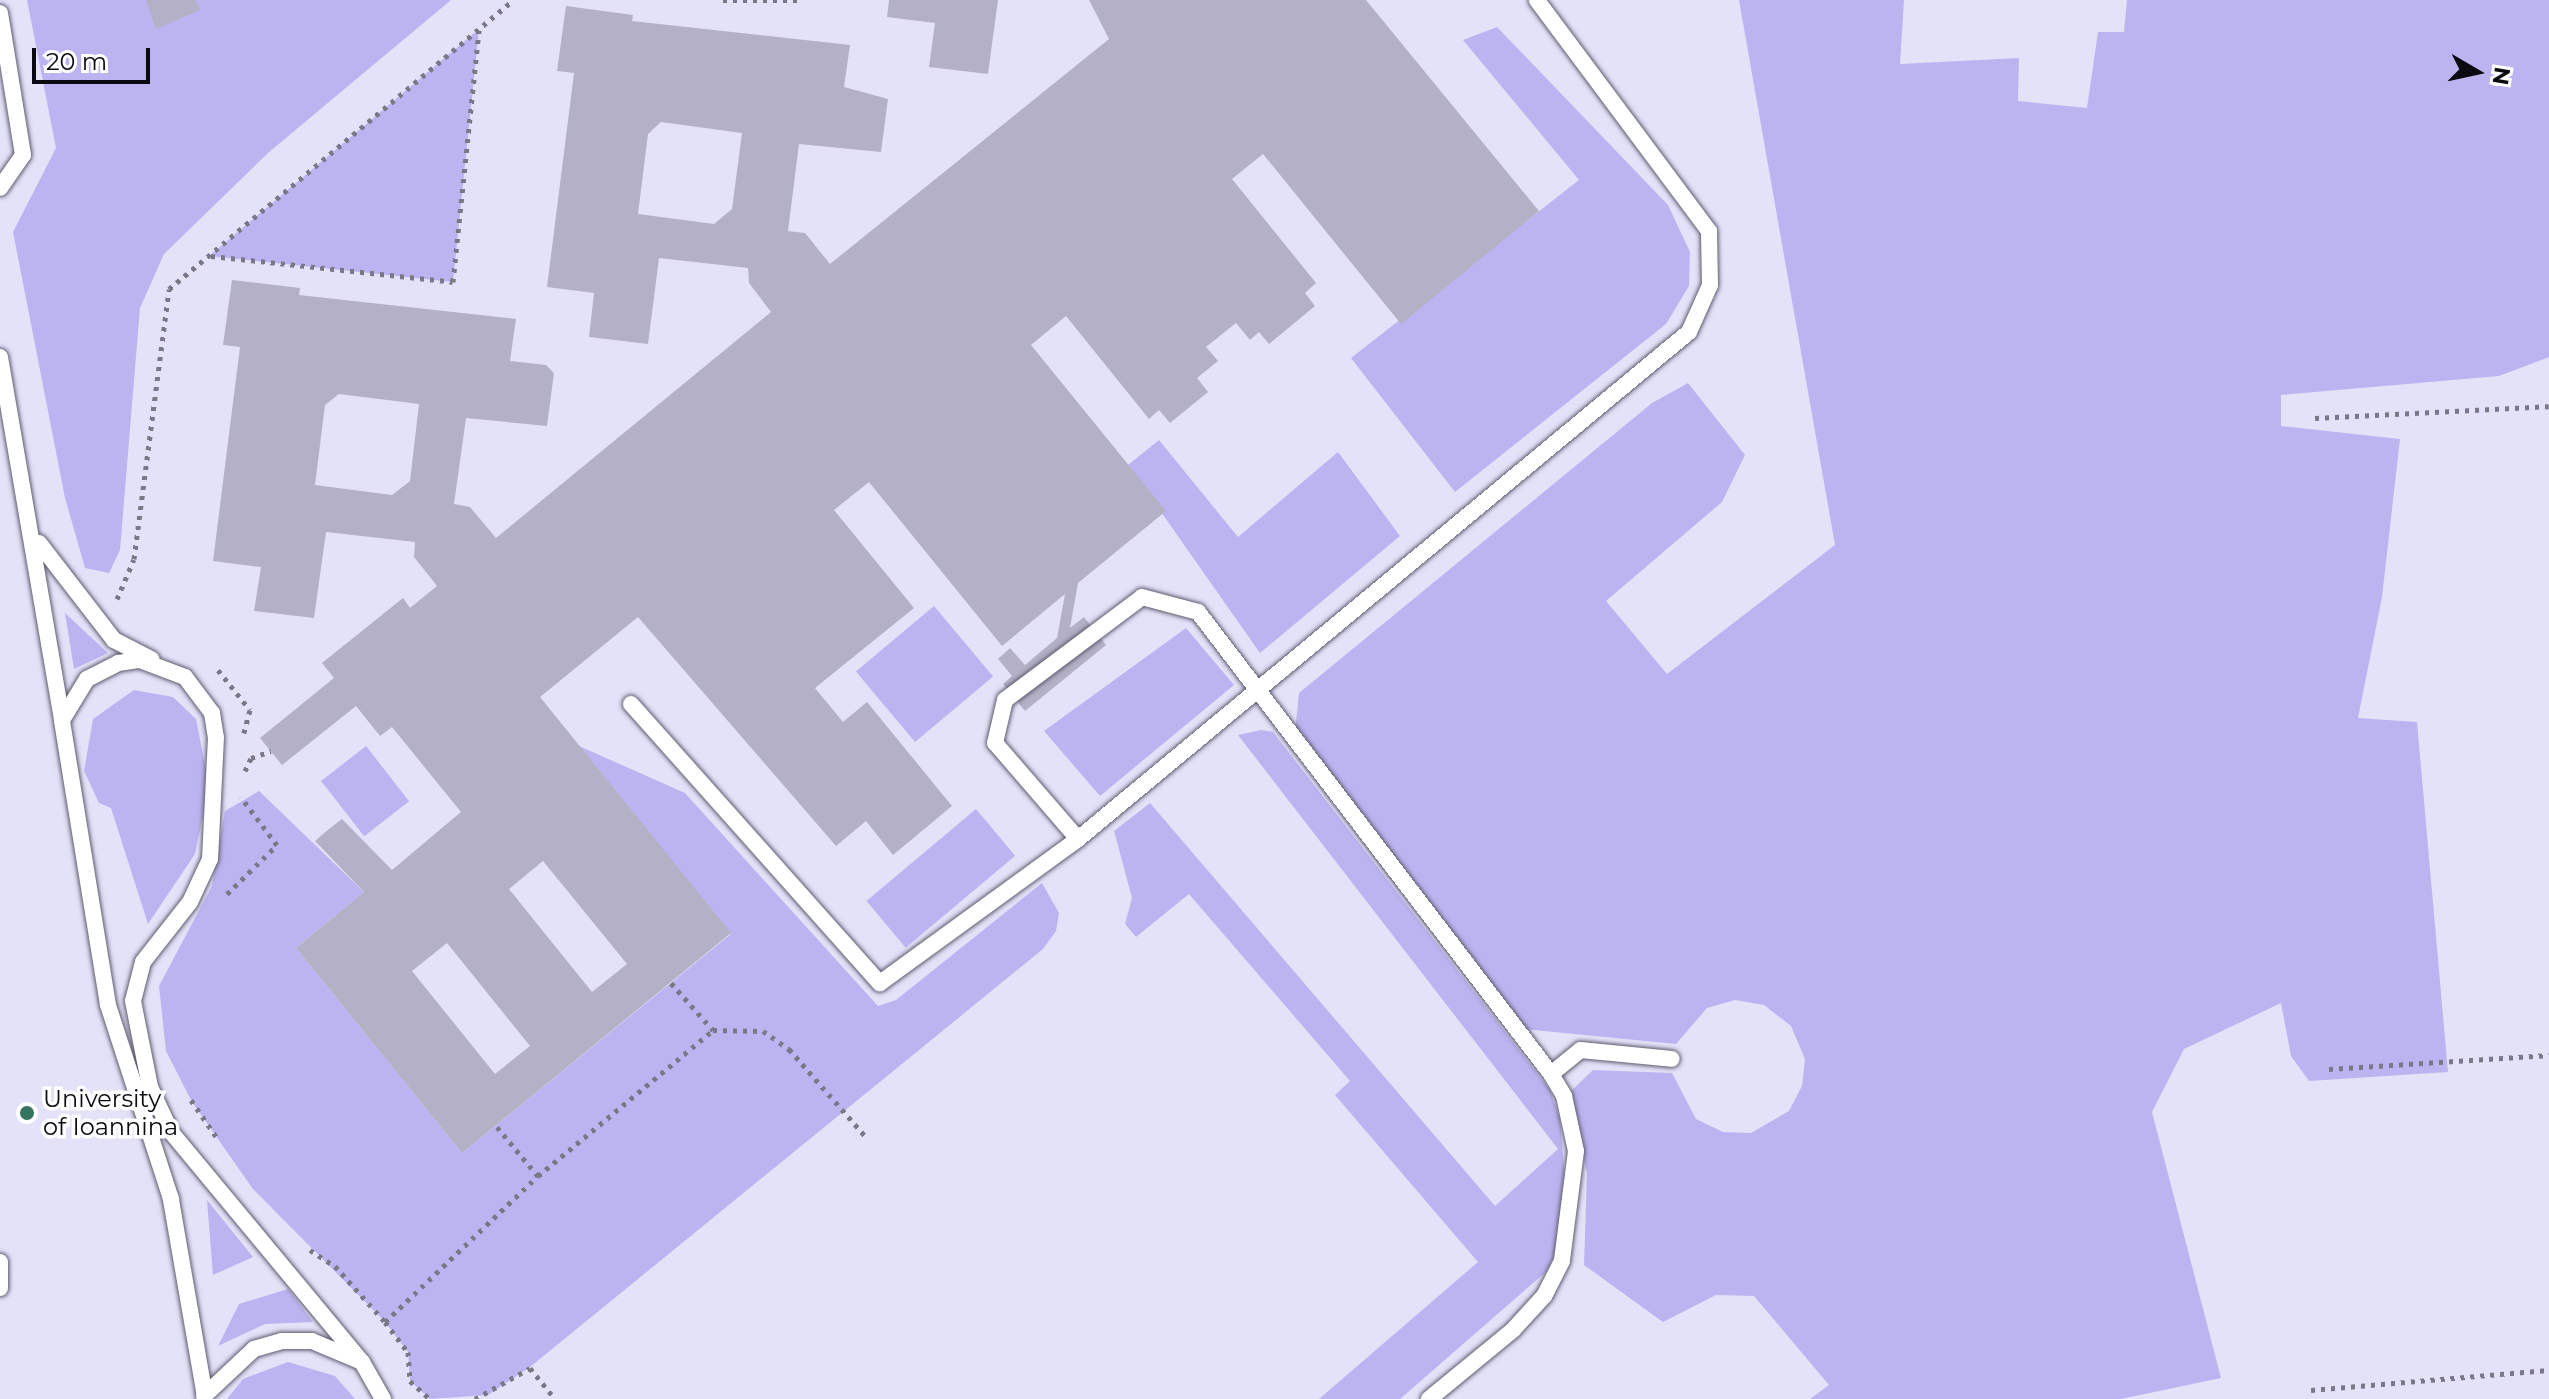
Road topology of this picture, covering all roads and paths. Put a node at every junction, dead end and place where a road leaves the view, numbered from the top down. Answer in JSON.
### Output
{"nodes":[{"id":1,"x":514,"y":0,"type":"edge"},
{"id":2,"x":723,"y":0,"type":"edge"},
{"id":3,"x":803,"y":0,"type":"edge"},
{"id":4,"x":1537,"y":0,"type":"edge"},
{"id":5,"x":0,"y":13,"type":"edge"},
{"id":6,"x":479,"y":29,"type":"junction"},
{"id":7,"x":0,"y":188,"type":"edge"},
{"id":8,"x":209,"y":256,"type":"junction"},
{"id":9,"x":0,"y":357,"type":"edge"},
{"id":10,"x":2549,"y":406,"type":"edge"},
{"id":11,"x":2315,"y":418,"type":"dead end"},
{"id":12,"x":30,"y":524,"type":"junction"},
{"id":13,"x":115,"y":606,"type":"dead end"},
{"id":14,"x":208,"y":665,"type":"dead end"},
{"id":15,"x":166,"y":666,"type":"junction"},
{"id":16,"x":1260,"y":690,"type":"junction"},
{"id":17,"x":631,"y":704,"type":"dead end"},
{"id":18,"x":62,"y":720,"type":"junction"},
{"id":19,"x":271,"y":751,"type":"dead end"},
{"id":20,"x":251,"y":758,"type":"junction"},
{"id":21,"x":241,"y":780,"type":"dead end"},
{"id":22,"x":236,"y":791,"type":"dead end"},
{"id":23,"x":1078,"y":839,"type":"junction"},
{"id":24,"x":216,"y":905,"type":"dead end"},
{"id":25,"x":671,"y":983,"type":"dead end"},
{"id":26,"x":713,"y":1030,"type":"junction"},
{"id":27,"x":2549,"y":1055,"type":"edge"},
{"id":28,"x":1672,"y":1059,"type":"dead end"},
{"id":29,"x":2329,"y":1069,"type":"dead end"},
{"id":30,"x":1551,"y":1074,"type":"junction"},
{"id":31,"x":184,"y":1089,"type":"dead end"},
{"id":32,"x":497,"y":1127,"type":"dead end"},
{"id":33,"x":866,"y":1137,"type":"dead end"},
{"id":34,"x":225,"y":1149,"type":"dead end"},
{"id":35,"x":538,"y":1176,"type":"junction"},
{"id":36,"x":302,"y":1242,"type":"dead end"},
{"id":37,"x":0,"y":1262,"type":"edge"},
{"id":38,"x":0,"y":1288,"type":"edge"},
{"id":39,"x":385,"y":1322,"type":"junction"},
{"id":40,"x":362,"y":1362,"type":"junction"},
{"id":41,"x":2549,"y":1370,"type":"edge"},
{"id":42,"x":2311,"y":1390,"type":"dead end"},
{"id":43,"x":204,"y":1395,"type":"edge"},
{"id":44,"x":553,"y":1396,"type":"dead end"},
{"id":45,"x":383,"y":1399,"type":"edge"},
{"id":46,"x":430,"y":1399,"type":"edge"},
{"id":47,"x":475,"y":1399,"type":"edge"},
{"id":48,"x":1429,"y":1399,"type":"edge"}],
"edges":[{"from":1,"to":6,"type":"path"},
{"from":2,"to":3,"type":"path"},
{"from":4,"to":16,"type":"lane"},
{"from":5,"to":7,"type":"lane"},
{"from":6,"to":8,"type":"path"},
{"from":6,"to":8,"type":"path"},
{"from":8,"to":13,"type":"path"},
{"from":9,"to":12,"type":"lane"},
{"from":10,"to":11,"type":"path"},
{"from":12,"to":15,"type":"lane"},
{"from":12,"to":18,"type":"lane"},
{"from":14,"to":20,"type":"path"},
{"from":15,"to":18,"type":"lane"},
{"from":15,"to":40,"type":"lane"},
{"from":16,"to":23,"type":"lane"},
{"from":16,"to":23,"type":"lane"},
{"from":16,"to":30,"type":"lane"},
{"from":17,"to":23,"type":"lane"},
{"from":18,"to":43,"type":"lane"},
{"from":19,"to":20,"type":"path"},
{"from":20,"to":21,"type":"path"},
{"from":22,"to":24,"type":"path"},
{"from":25,"to":26,"type":"path"},
{"from":26,"to":33,"type":"path"},
{"from":26,"to":35,"type":"path"},
{"from":27,"to":29,"type":"path"},
{"from":28,"to":30,"type":"lane"},
{"from":30,"to":48,"type":"lane"},
{"from":31,"to":34,"type":"path"},
{"from":32,"to":35,"type":"path"},
{"from":35,"to":39,"type":"path"},
{"from":36,"to":39,"type":"path"},
{"from":37,"to":38,"type":"lane"},
{"from":39,"to":46,"type":"path"},
{"from":40,"to":43,"type":"lane"},
{"from":40,"to":45,"type":"lane"},
{"from":41,"to":42,"type":"path"},
{"from":44,"to":47,"type":"path"}]}
